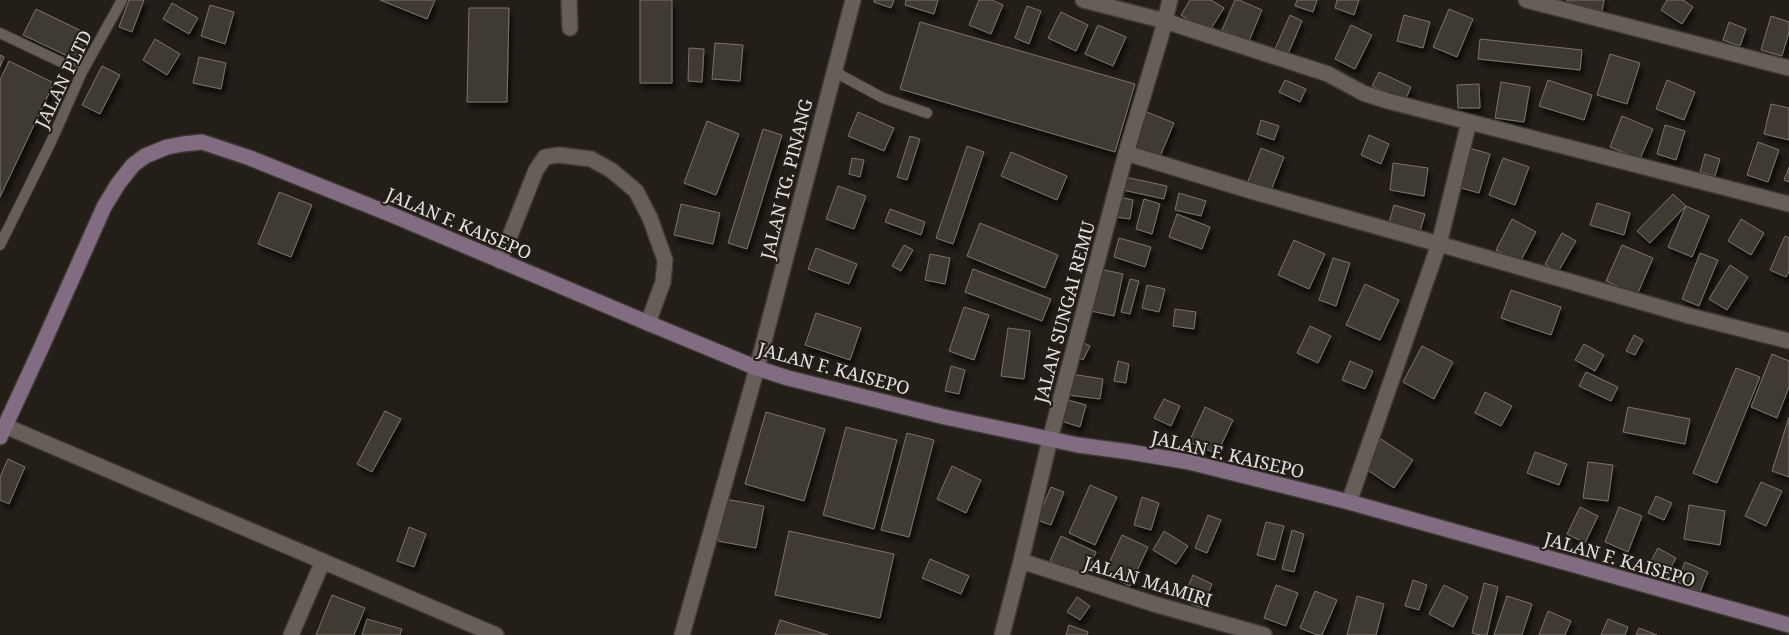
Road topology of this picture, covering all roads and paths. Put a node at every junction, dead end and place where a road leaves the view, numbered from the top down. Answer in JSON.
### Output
{"nodes":[{"id":1,"x":122,"y":0,"type":"edge"},
{"id":2,"x":569,"y":0,"type":"edge"},
{"id":3,"x":853,"y":0,"type":"edge"},
{"id":4,"x":1083,"y":0,"type":"edge"},
{"id":5,"x":1170,"y":0,"type":"edge"},
{"id":6,"x":1526,"y":0,"type":"edge"},
{"id":7,"x":1165,"y":22,"type":"junction"},
{"id":8,"x":570,"y":28,"type":"dead end"},
{"id":9,"x":0,"y":33,"type":"edge"},
{"id":10,"x":1789,"y":68,"type":"edge"},
{"id":11,"x":82,"y":72,"type":"junction"},
{"id":12,"x":833,"y":72,"type":"junction"},
{"id":13,"x":927,"y":113,"type":"dead end"},
{"id":14,"x":1469,"y":122,"type":"junction"},
{"id":15,"x":1126,"y":152,"type":"junction"},
{"id":16,"x":1789,"y":204,"type":"edge"},
{"id":17,"x":1439,"y":244,"type":"junction"},
{"id":18,"x":0,"y":245,"type":"edge"},
{"id":19,"x":500,"y":261,"type":"junction"},
{"id":20,"x":648,"y":323,"type":"junction"},
{"id":21,"x":1789,"y":342,"type":"edge"},
{"id":22,"x":757,"y":368,"type":"junction"},
{"id":23,"x":2,"y":432,"type":"edge"},
{"id":24,"x":1050,"y":439,"type":"junction"},
{"id":25,"x":1348,"y":502,"type":"junction"},
{"id":26,"x":323,"y":561,"type":"junction"},
{"id":27,"x":1021,"y":561,"type":"junction"},
{"id":28,"x":1789,"y":625,"type":"edge"},
{"id":29,"x":291,"y":635,"type":"edge"},
{"id":30,"x":496,"y":635,"type":"edge"},
{"id":31,"x":682,"y":635,"type":"edge"},
{"id":32,"x":1002,"y":635,"type":"edge"},
{"id":33,"x":1264,"y":635,"type":"edge"}],
"edges":[{"from":1,"to":11,"type":"lane","name":"JALAN PLTD"},
{"from":2,"to":8,"type":"street"},
{"from":3,"to":12,"type":"street","name":"JALAN TG. PINANG"},
{"from":4,"to":7,"type":"street"},
{"from":5,"to":7,"type":"street","name":"JALAN SUNGAI REMU"},
{"from":6,"to":10,"type":"street"},
{"from":7,"to":14,"type":"street"},
{"from":7,"to":15,"type":"street","name":"JALAN SUNGAI REMU"},
{"from":9,"to":11,"type":"lane"},
{"from":11,"to":18,"type":"lane","name":"JALAN PLTD"},
{"from":12,"to":13,"type":"lane"},
{"from":12,"to":22,"type":"street","name":"JALAN TG. PINANG"},
{"from":14,"to":16,"type":"street"},
{"from":14,"to":17,"type":"street"},
{"from":15,"to":17,"type":"street"},
{"from":15,"to":24,"type":"street","name":"JALAN SUNGAI REMU"},
{"from":17,"to":21,"type":"street"},
{"from":17,"to":25,"type":"street"},
{"from":19,"to":20,"type":"street","name":"JALAN F. KAISEPO"},
{"from":19,"to":20,"type":"street"},
{"from":19,"to":23,"type":"street","name":"JALAN F. KAISEPO"},
{"from":20,"to":22,"type":"street","name":"JALAN F. KAISEPO"},
{"from":22,"to":24,"type":"street","name":"JALAN F. KAISEPO"},
{"from":22,"to":31,"type":"street","name":"JALAN TG. PINANG"},
{"from":23,"to":26,"type":"street"},
{"from":24,"to":25,"type":"street","name":"JALAN F. KAISEPO"},
{"from":24,"to":27,"type":"street","name":"JALAN SUNGAI REMU"},
{"from":25,"to":28,"type":"street","name":"JALAN F. KAISEPO"},
{"from":26,"to":29,"type":"street"},
{"from":26,"to":30,"type":"street"},
{"from":27,"to":32,"type":"street","name":"JALAN SUNGAI REMU"},
{"from":27,"to":33,"type":"street","name":"JALAN MAMIRI"}]}
